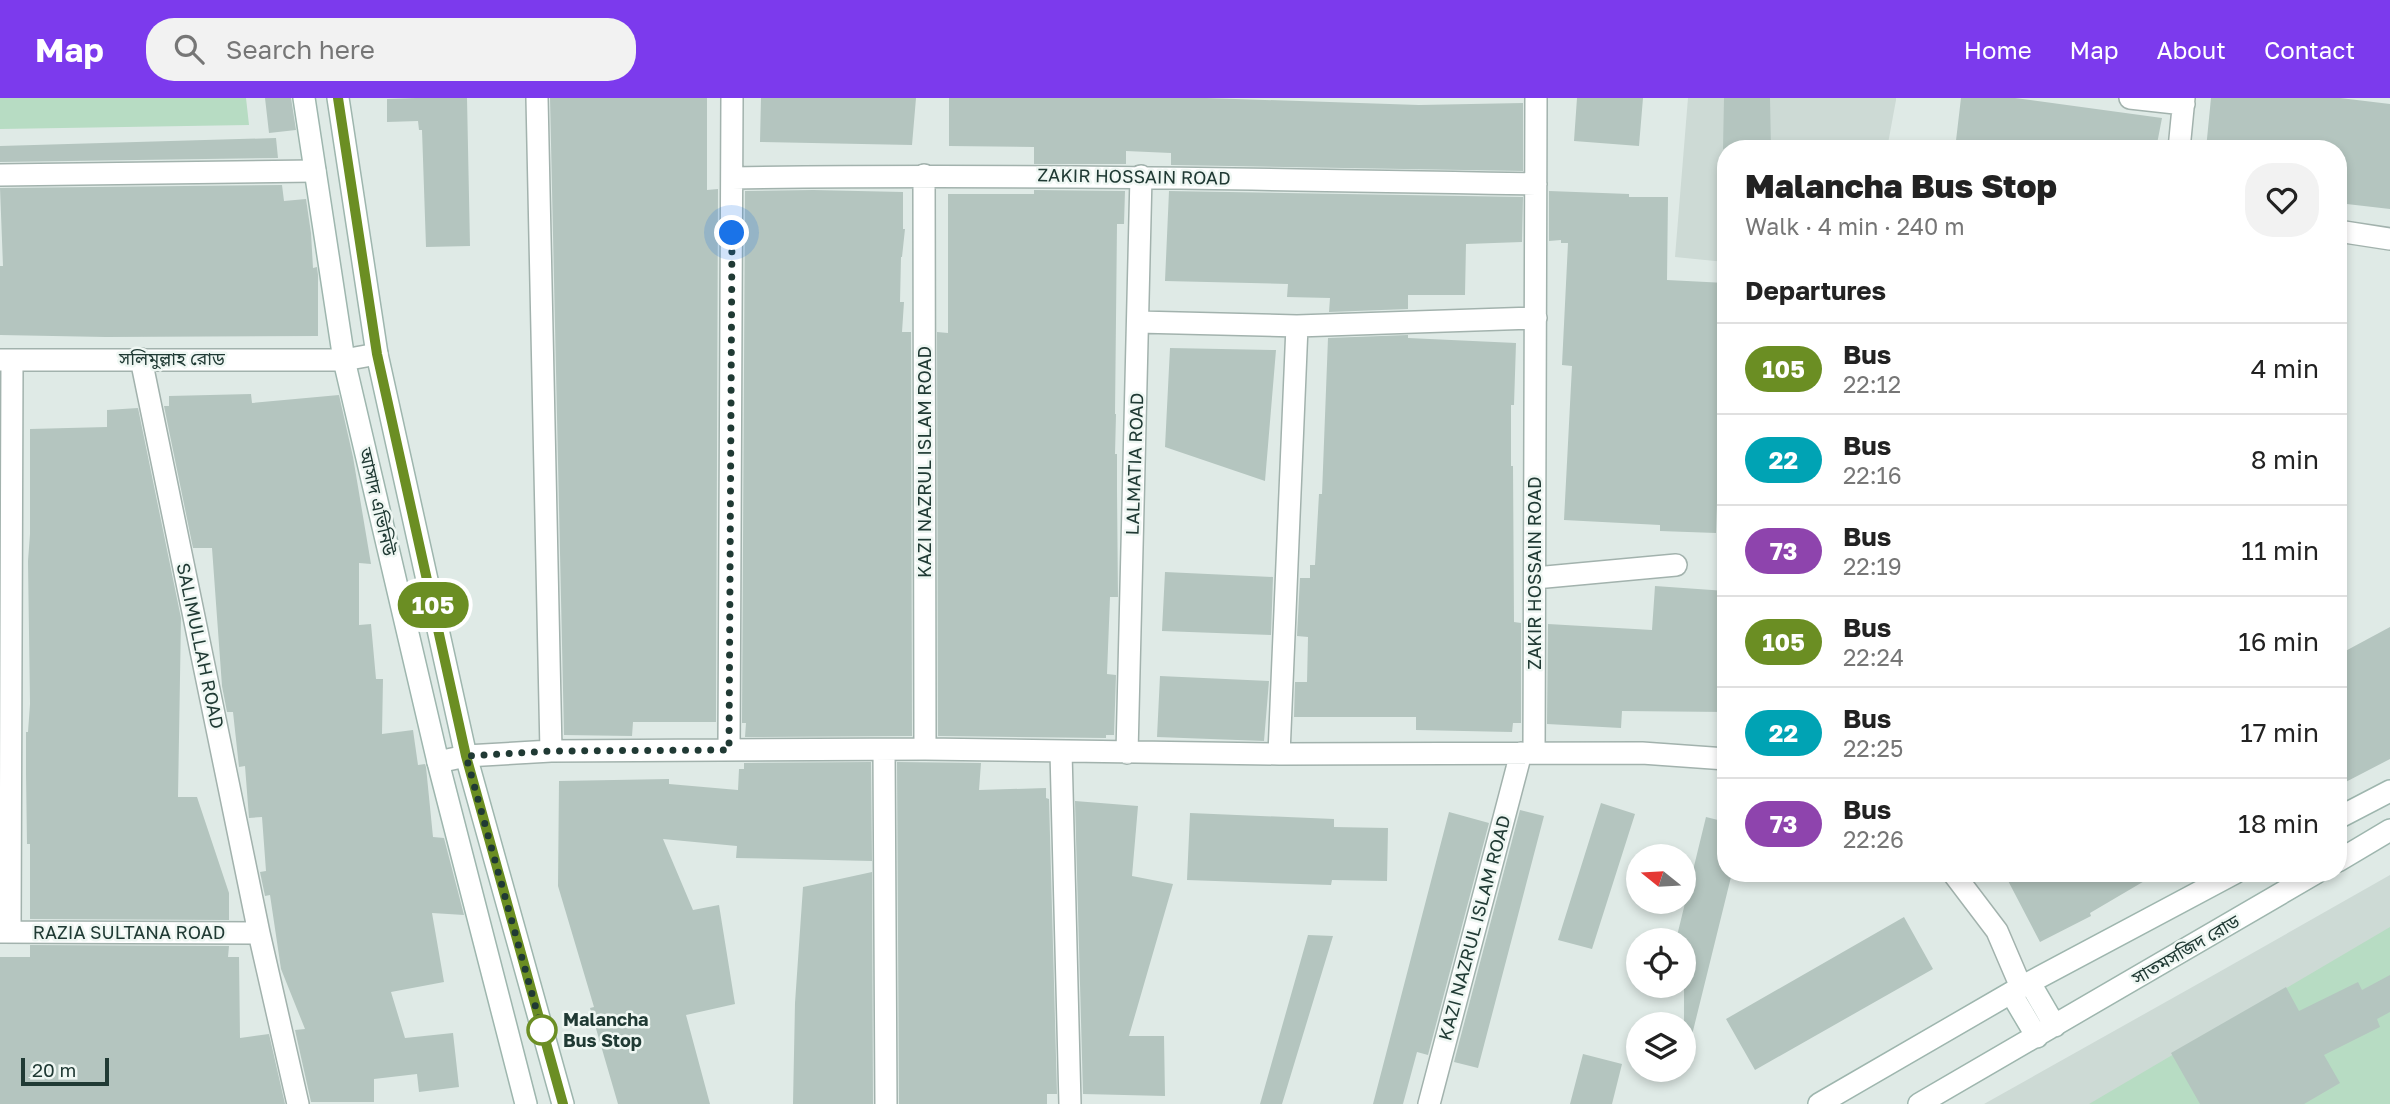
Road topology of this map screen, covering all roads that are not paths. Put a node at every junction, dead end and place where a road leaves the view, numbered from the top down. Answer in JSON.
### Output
{"nodes":[{"id":1,"x":304,"y":98,"type":"edge"},
{"id":2,"x":338,"y":98,"type":"edge"},
{"id":3,"x":537,"y":98,"type":"edge"},
{"id":4,"x":732,"y":98,"type":"edge"},
{"id":5,"x":1536,"y":98,"type":"edge"},
{"id":6,"x":2130,"y":98,"type":"edge"},
{"id":7,"x":2184,"y":101,"type":"edge"},
{"id":8,"x":2180,"y":140,"type":"edge"},
{"id":9,"x":315,"y":171,"type":"junction"},
{"id":10,"x":0,"y":175,"type":"edge"},
{"id":11,"x":924,"y":175,"type":"junction"},
{"id":12,"x":1141,"y":176,"type":"junction"},
{"id":13,"x":732,"y":178,"type":"junction"},
{"id":14,"x":1536,"y":184,"type":"junction"},
{"id":15,"x":2347,"y":232,"type":"edge"},
{"id":16,"x":2390,"y":239,"type":"edge"},
{"id":17,"x":1536,"y":318,"type":"junction"},
{"id":18,"x":1138,"y":322,"type":"junction"},
{"id":19,"x":1297,"y":326,"type":"junction"},
{"id":20,"x":377,"y":354,"type":"junction"},
{"id":21,"x":141,"y":359,"type":"junction"},
{"id":22,"x":6,"y":360,"type":"edge"},
{"id":23,"x":344,"y":360,"type":"junction"},
{"id":24,"x":1676,"y":565,"type":"dead end"},
{"id":25,"x":1535,"y":578,"type":"junction"},
{"id":26,"x":925,"y":749,"type":"junction"},
{"id":27,"x":729,"y":750,"type":"junction"},
{"id":28,"x":884,"y":750,"type":"junction"},
{"id":29,"x":551,"y":751,"type":"junction"},
{"id":30,"x":1061,"y":752,"type":"junction"},
{"id":31,"x":1528,"y":752,"type":"junction"},
{"id":32,"x":1127,"y":753,"type":"junction"},
{"id":33,"x":1279,"y":754,"type":"junction"},
{"id":34,"x":466,"y":756,"type":"junction"},
{"id":35,"x":1717,"y":758,"type":"edge"},
{"id":36,"x":438,"y":762,"type":"junction"},
{"id":37,"x":2390,"y":791,"type":"edge"},
{"id":38,"x":2347,"y":813,"type":"edge"},
{"id":39,"x":2390,"y":830,"type":"edge"},
{"id":40,"x":2347,"y":856,"type":"edge"},
{"id":41,"x":1960,"y":882,"type":"edge"},
{"id":42,"x":2218,"y":882,"type":"edge"},
{"id":43,"x":2301,"y":882,"type":"edge"},
{"id":44,"x":5,"y":932,"type":"edge"},
{"id":45,"x":259,"y":933,"type":"junction"},
{"id":46,"x":2020,"y":988,"type":"junction"},
{"id":47,"x":2046,"y":1031,"type":"junction"},
{"id":48,"x":298,"y":1104,"type":"edge"},
{"id":49,"x":526,"y":1104,"type":"edge"},
{"id":50,"x":563,"y":1104,"type":"edge"},
{"id":51,"x":886,"y":1104,"type":"edge"},
{"id":52,"x":1070,"y":1104,"type":"edge"},
{"id":53,"x":1429,"y":1104,"type":"edge"},
{"id":54,"x":1819,"y":1104,"type":"edge"},
{"id":55,"x":1919,"y":1104,"type":"edge"}],
"edges":[{"from":1,"to":9,"type":"street","name":"আসাদ এভিনিউ"},
{"from":2,"to":20,"type":"street","name":"আসাদ এভিনিউ"},
{"from":3,"to":29,"type":"street"},
{"from":4,"to":13,"type":"street"},
{"from":5,"to":14,"type":"street","name":"ZAKIR HOSSAIN ROAD"},
{"from":6,"to":7,"type":"street"},
{"from":7,"to":8,"type":"street"},
{"from":9,"to":10,"type":"street"},
{"from":9,"to":23,"type":"street","name":"আসাদ এভিনিউ"},
{"from":11,"to":12,"type":"street","name":"ZAKIR HOSSAIN ROAD"},
{"from":11,"to":13,"type":"street","name":"ZAKIR HOSSAIN ROAD"},
{"from":11,"to":26,"type":"street","name":"KAZI NAZRUL ISLAM ROAD"},
{"from":12,"to":14,"type":"street","name":"ZAKIR HOSSAIN ROAD"},
{"from":12,"to":18,"type":"street","name":"LALMATIA ROAD"},
{"from":13,"to":27,"type":"street"},
{"from":14,"to":17,"type":"street","name":"ZAKIR HOSSAIN ROAD"},
{"from":15,"to":16,"type":"street"},
{"from":17,"to":19,"type":"street"},
{"from":17,"to":25,"type":"street","name":"ZAKIR HOSSAIN ROAD"},
{"from":18,"to":19,"type":"street"},
{"from":18,"to":32,"type":"street","name":"LALMATIA ROAD"},
{"from":19,"to":33,"type":"street"},
{"from":20,"to":23,"type":"street","name":"সলিমুল্লাহ রোড"},
{"from":20,"to":34,"type":"street","name":"আসাদ এভিনিউ"},
{"from":21,"to":22,"type":"street","name":"সলিমুল্লাহ রোড"},
{"from":21,"to":23,"type":"street","name":"সলিমুল্লাহ রোড"},
{"from":21,"to":45,"type":"street","name":"SALIMULLAH ROAD"},
{"from":22,"to":44,"type":"street"},
{"from":23,"to":36,"type":"street","name":"আসাদ এভিনিউ"},
{"from":24,"to":25,"type":"street"},
{"from":25,"to":31,"type":"street","name":"ZAKIR HOSSAIN ROAD"},
{"from":26,"to":28,"type":"street"},
{"from":26,"to":30,"type":"street"},
{"from":27,"to":28,"type":"street"},
{"from":27,"to":29,"type":"street"},
{"from":28,"to":51,"type":"street"},
{"from":29,"to":34,"type":"street"},
{"from":30,"to":32,"type":"street"},
{"from":30,"to":52,"type":"street"},
{"from":31,"to":33,"type":"street"},
{"from":31,"to":35,"type":"street"},
{"from":31,"to":53,"type":"street","name":"KAZI NAZRUL ISLAM ROAD"},
{"from":32,"to":33,"type":"street"},
{"from":34,"to":36,"type":"street"},
{"from":34,"to":50,"type":"street","name":"আসাদ এভিনিউ"},
{"from":36,"to":49,"type":"street","name":"আসাদ এভিনিউ"},
{"from":37,"to":38,"type":"street"},
{"from":39,"to":40,"type":"street"},
{"from":41,"to":46,"type":"street"},
{"from":42,"to":46,"type":"street"},
{"from":43,"to":47,"type":"street","name":"সাতমসজিদ রোড"},
{"from":44,"to":45,"type":"street","name":"RAZIA SULTANA ROAD"},
{"from":45,"to":48,"type":"street","name":"SALIMULLAH ROAD"},
{"from":46,"to":47,"type":"street"},
{"from":46,"to":54,"type":"street"},
{"from":47,"to":55,"type":"street","name":"সাতমসজিদ রোড"}]}
